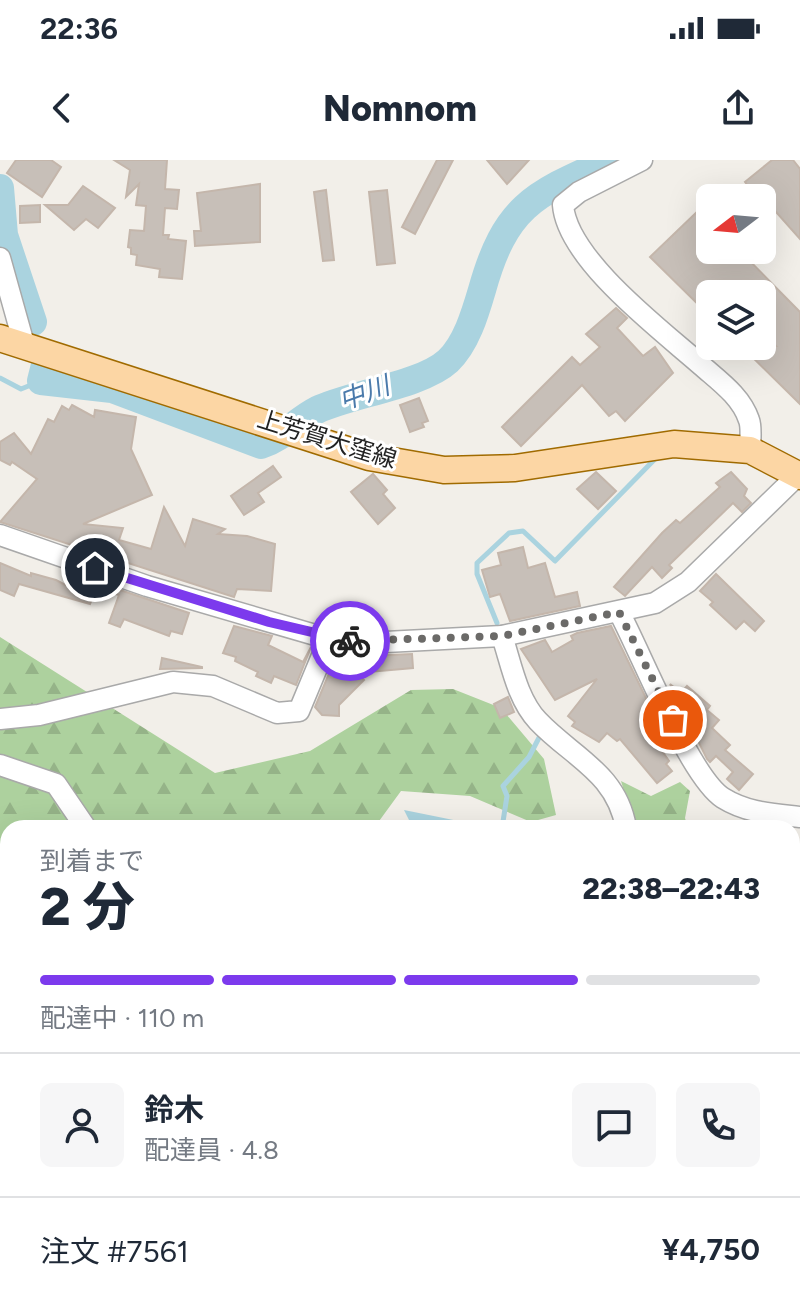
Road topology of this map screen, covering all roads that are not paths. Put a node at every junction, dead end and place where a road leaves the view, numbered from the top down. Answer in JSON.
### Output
{"nodes":[{"id":1,"x":642,"y":160,"type":"edge"},
{"id":2,"x":0,"y":258,"type":"edge"},
{"id":3,"x":12,"y":341,"type":"edge"},
{"id":4,"x":750,"y":450,"type":"junction"},
{"id":5,"x":799,"y":476,"type":"edge"},
{"id":6,"x":0,"y":535,"type":"edge"},
{"id":7,"x":619,"y":612,"type":"junction"},
{"id":8,"x":502,"y":636,"type":"junction"},
{"id":9,"x":329,"y":639,"type":"junction"},
{"id":10,"x":0,"y":719,"type":"edge"},
{"id":11,"x":0,"y":765,"type":"edge"},
{"id":12,"x":800,"y":817,"type":"edge"},
{"id":13,"x":81,"y":820,"type":"edge"},
{"id":14,"x":624,"y":820,"type":"edge"}],
"edges":[{"from":1,"to":4,"type":"street"},
{"from":2,"to":3,"type":"street"},
{"from":3,"to":4,"type":"main road","name":"上芳賀大窪線"},
{"from":4,"to":5,"type":"main road","name":"上芳賀大窪線"},
{"from":5,"to":7,"type":"street"},
{"from":6,"to":9,"type":"street"},
{"from":7,"to":8,"type":"street"},
{"from":7,"to":12,"type":"street"},
{"from":8,"to":9,"type":"street"},
{"from":8,"to":14,"type":"street"},
{"from":9,"to":10,"type":"street"},
{"from":11,"to":13,"type":"street"}]}
